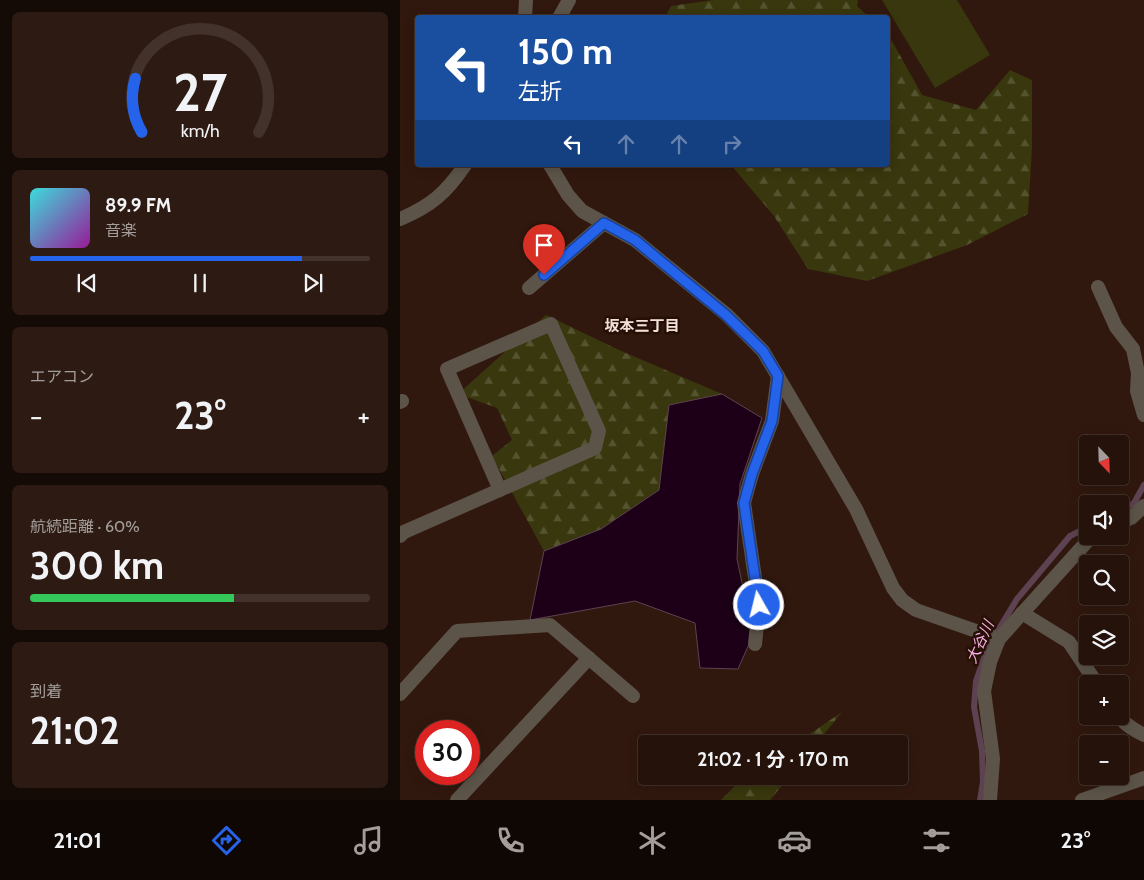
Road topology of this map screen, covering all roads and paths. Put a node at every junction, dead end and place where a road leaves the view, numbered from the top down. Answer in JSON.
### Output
{"nodes":[{"id":1,"x":526,"y":0,"type":"edge"},
{"id":2,"x":569,"y":0,"type":"edge"},
{"id":3,"x":525,"y":15,"type":"edge"},
{"id":4,"x":561,"y":15,"type":"edge"},
{"id":5,"x":463,"y":167,"type":"edge"},
{"id":6,"x":551,"y":167,"type":"edge"},
{"id":7,"x":400,"y":219,"type":"edge"},
{"id":8,"x":604,"y":223,"type":"junction"},
{"id":9,"x":1098,"y":287,"type":"dead end"},
{"id":10,"x":529,"y":288,"type":"dead end"},
{"id":11,"x":778,"y":376,"type":"junction"},
{"id":12,"x":1144,"y":415,"type":"edge"},
{"id":13,"x":500,"y":490,"type":"junction"},
{"id":14,"x":1144,"y":506,"type":"edge"},
{"id":15,"x":1129,"y":519,"type":"edge"},
{"id":16,"x":400,"y":536,"type":"edge"},
{"id":17,"x":1084,"y":545,"type":"edge"},
{"id":18,"x":1022,"y":613,"type":"junction"},
{"id":19,"x":999,"y":639,"type":"junction"},
{"id":20,"x":754,"y":644,"type":"dead end"},
{"id":21,"x":589,"y":658,"type":"junction"},
{"id":22,"x":1091,"y":675,"type":"edge"},
{"id":23,"x":405,"y":678,"type":"edge"},
{"id":24,"x":400,"y":694,"type":"edge"},
{"id":25,"x":633,"y":696,"type":"dead end"},
{"id":26,"x":1127,"y":725,"type":"edge"},
{"id":27,"x":1144,"y":735,"type":"edge"},
{"id":28,"x":1144,"y":778,"type":"edge"},
{"id":29,"x":457,"y":800,"type":"edge"},
{"id":30,"x":990,"y":800,"type":"edge"},
{"id":31,"x":1082,"y":800,"type":"edge"}],
"edges":[{"from":1,"to":3,"type":"street"},
{"from":2,"to":4,"type":"street"},
{"from":5,"to":7,"type":"street"},
{"from":6,"to":8,"type":"street"},
{"from":8,"to":10,"type":"street"},
{"from":8,"to":11,"type":"street"},
{"from":9,"to":12,"type":"street"},
{"from":11,"to":19,"type":"street"},
{"from":11,"to":20,"type":"street"},
{"from":13,"to":13,"type":"street"},
{"from":13,"to":16,"type":"street"},
{"from":14,"to":15,"type":"street"},
{"from":17,"to":18,"type":"street"},
{"from":18,"to":19,"type":"street"},
{"from":18,"to":22,"type":"street"},
{"from":19,"to":30,"type":"street"},
{"from":21,"to":23,"type":"street"},
{"from":21,"to":25,"type":"street"},
{"from":21,"to":29,"type":"street"},
{"from":23,"to":24,"type":"street"},
{"from":26,"to":27,"type":"street"},
{"from":28,"to":31,"type":"street"}]}
